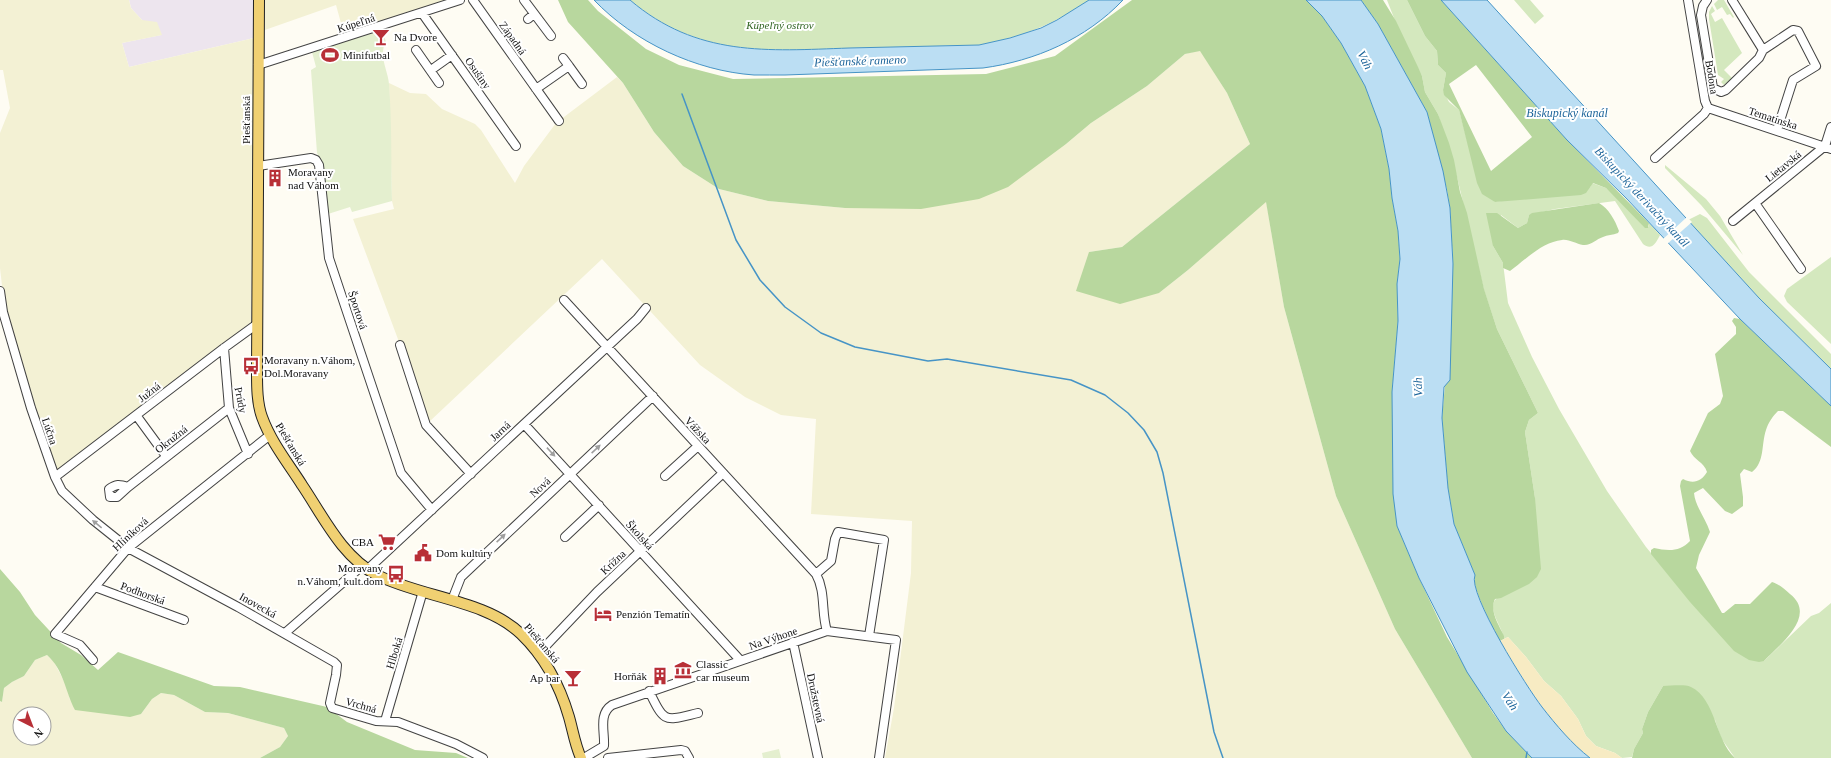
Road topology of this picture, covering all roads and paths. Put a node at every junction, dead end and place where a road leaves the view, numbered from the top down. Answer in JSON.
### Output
{"nodes":[{"id":1,"x":259,"y":0,"type":"edge"},
{"id":2,"x":460,"y":0,"type":"edge"},
{"id":3,"x":473,"y":0,"type":"edge"},
{"id":4,"x":524,"y":0,"type":"edge"},
{"id":5,"x":1688,"y":0,"type":"edge"},
{"id":6,"x":1707,"y":0,"type":"edge"},
{"id":7,"x":1732,"y":0,"type":"edge"},
{"id":8,"x":422,"y":12,"type":"junction"},
{"id":9,"x":551,"y":36,"type":"dead end"},
{"id":10,"x":416,"y":50,"type":"dead end"},
{"id":11,"x":1763,"y":50,"type":"junction"},
{"id":12,"x":452,"y":55,"type":"junction"},
{"id":13,"x":1707,"y":55,"type":"junction"},
{"id":14,"x":1698,"y":57,"type":"junction"},
{"id":15,"x":563,"y":58,"type":"dead end"},
{"id":16,"x":258,"y":65,"type":"junction"},
{"id":17,"x":569,"y":66,"type":"junction"},
{"id":18,"x":431,"y":70,"type":"junction"},
{"id":19,"x":439,"y":83,"type":"dead end"},
{"id":20,"x":582,"y":84,"type":"dead end"},
{"id":21,"x":536,"y":89,"type":"junction"},
{"id":22,"x":1708,"y":108,"type":"junction"},
{"id":23,"x":559,"y":122,"type":"dead end"},
{"id":24,"x":1831,"y":127,"type":"edge"},
{"id":25,"x":1777,"y":130,"type":"junction"},
{"id":26,"x":516,"y":146,"type":"dead end"},
{"id":27,"x":1828,"y":148,"type":"edge"},
{"id":28,"x":1655,"y":158,"type":"dead end"},
{"id":29,"x":258,"y":166,"type":"junction"},
{"id":30,"x":1755,"y":203,"type":"junction"},
{"id":31,"x":1733,"y":220,"type":"dead end"},
{"id":32,"x":1801,"y":269,"type":"dead end"},
{"id":33,"x":0,"y":291,"type":"edge"},
{"id":34,"x":564,"y":300,"type":"dead end"},
{"id":35,"x":646,"y":308,"type":"dead end"},
{"id":36,"x":257,"y":324,"type":"junction"},
{"id":37,"x":400,"y":345,"type":"dead end"},
{"id":38,"x":607,"y":347,"type":"junction"},
{"id":39,"x":224,"y":348,"type":"junction"},
{"id":40,"x":653,"y":396,"type":"junction"},
{"id":41,"x":229,"y":408,"type":"junction"},
{"id":42,"x":136,"y":415,"type":"junction"},
{"id":43,"x":524,"y":424,"type":"junction"},
{"id":44,"x":270,"y":435,"type":"junction"},
{"id":45,"x":698,"y":446,"type":"junction"},
{"id":46,"x":248,"y":454,"type":"junction"},
{"id":47,"x":166,"y":456,"type":"junction"},
{"id":48,"x":723,"y":472,"type":"junction"},
{"id":49,"x":570,"y":473,"type":"junction"},
{"id":50,"x":471,"y":474,"type":"junction"},
{"id":51,"x":665,"y":476,"type":"dead end"},
{"id":52,"x":55,"y":478,"type":"junction"},
{"id":53,"x":128,"y":487,"type":"dead end"},
{"id":54,"x":599,"y":506,"type":"junction"},
{"id":55,"x":432,"y":510,"type":"junction"},
{"id":56,"x":565,"y":537,"type":"dead end"},
{"id":57,"x":128,"y":548,"type":"junction"},
{"id":58,"x":640,"y":552,"type":"junction"},
{"id":59,"x":365,"y":567,"type":"junction"},
{"id":60,"x":816,"y":574,"type":"junction"},
{"id":61,"x":95,"y":587,"type":"junction"},
{"id":62,"x":423,"y":591,"type":"junction"},
{"id":63,"x":452,"y":600,"type":"junction"},
{"id":64,"x":184,"y":620,"type":"dead end"},
{"id":65,"x":827,"y":631,"type":"junction"},
{"id":66,"x":285,"y":633,"type":"junction"},
{"id":67,"x":869,"y":636,"type":"junction"},
{"id":68,"x":793,"y":642,"type":"junction"},
{"id":69,"x":538,"y":654,"type":"junction"},
{"id":70,"x":93,"y":660,"type":"dead end"},
{"id":71,"x":740,"y":660,"type":"junction"},
{"id":72,"x":649,"y":691,"type":"junction"},
{"id":73,"x":698,"y":713,"type":"dead end"},
{"id":74,"x":385,"y":721,"type":"junction"},
{"id":75,"x":482,"y":758,"type":"edge"},
{"id":76,"x":581,"y":758,"type":"edge"},
{"id":77,"x":584,"y":758,"type":"edge"},
{"id":78,"x":608,"y":758,"type":"edge"},
{"id":79,"x":689,"y":758,"type":"edge"},
{"id":80,"x":818,"y":758,"type":"edge"},
{"id":81,"x":879,"y":758,"type":"edge"}],
"edges":[{"from":1,"to":16,"type":"main road","name":"Piešťanská"},
{"from":2,"to":8,"type":"street","name":"Kúpeľná"},
{"from":3,"to":21,"type":"street","name":"Západná"},
{"from":4,"to":9,"type":"street"},
{"from":5,"to":14,"type":"street","name":"Bodona"},
{"from":6,"to":13,"type":"street"},
{"from":7,"to":11,"type":"street"},
{"from":8,"to":12,"type":"street","name":"Osušiny"},
{"from":8,"to":16,"type":"street","name":"Kúpeľná"},
{"from":10,"to":18,"type":"street"},
{"from":11,"to":13,"type":"street"},
{"from":11,"to":25,"type":"street"},
{"from":12,"to":18,"type":"street"},
{"from":12,"to":26,"type":"street","name":"Osušiny"},
{"from":13,"to":14,"type":"street"},
{"from":14,"to":22,"type":"street","name":"Bodona"},
{"from":15,"to":17,"type":"street"},
{"from":16,"to":29,"type":"main road","name":"Piešťanská"},
{"from":17,"to":20,"type":"street"},
{"from":17,"to":21,"type":"street"},
{"from":18,"to":19,"type":"street"},
{"from":21,"to":23,"type":"street","name":"Západná"},
{"from":22,"to":25,"type":"street","name":"Tematínska"},
{"from":22,"to":28,"type":"street","name":"Bodona"},
{"from":24,"to":27,"type":"street"},
{"from":25,"to":27,"type":"street","name":"Tematínska"},
{"from":27,"to":30,"type":"street","name":"Lietavská"},
{"from":29,"to":36,"type":"main road","name":"Piešťanská"},
{"from":29,"to":55,"type":"street","name":"Športová"},
{"from":30,"to":31,"type":"street","name":"Lietavská"},
{"from":30,"to":32,"type":"street"},
{"from":33,"to":52,"type":"street","name":"Lúčna"},
{"from":34,"to":38,"type":"street","name":"Vážska"},
{"from":35,"to":38,"type":"street","name":"Jarná"},
{"from":36,"to":39,"type":"street","name":"Južná"},
{"from":36,"to":44,"type":"main road","name":"Piešťanská"},
{"from":37,"to":50,"type":"street"},
{"from":38,"to":40,"type":"street","name":"Vážska"},
{"from":38,"to":43,"type":"street","name":"Jarná"},
{"from":39,"to":41,"type":"street","name":"Prúdy"},
{"from":39,"to":42,"type":"street","name":"Južná"},
{"from":40,"to":45,"type":"street","name":"Vážska"},
{"from":49,"to":40,"type":"street","name":"Nová","one_way":true},
{"from":41,"to":46,"type":"street","name":"Prúdy"},
{"from":41,"to":47,"type":"street","name":"Okružná"},
{"from":42,"to":47,"type":"street"},
{"from":42,"to":52,"type":"street","name":"Južná"},
{"from":43,"to":49,"type":"street","name":"Školská","one_way":true},
{"from":43,"to":50,"type":"street","name":"Jarná"},
{"from":44,"to":46,"type":"street","name":"Hliníková"},
{"from":44,"to":59,"type":"main road","name":"Piešťanská"},
{"from":45,"to":48,"type":"street","name":"Vážska"},
{"from":45,"to":51,"type":"street"},
{"from":46,"to":57,"type":"street","name":"Hliníková"},
{"from":47,"to":53,"type":"street","name":"Okružná"},
{"from":48,"to":58,"type":"street","name":"Krížna"},
{"from":48,"to":60,"type":"street","name":"Vážska"},
{"from":49,"to":54,"type":"street","name":"Školská"},
{"from":63,"to":49,"type":"street","name":"Nová","one_way":true},
{"from":50,"to":55,"type":"street","name":"Jarná"},
{"from":57,"to":52,"type":"street","name":"Lúčna","one_way":true},
{"from":54,"to":56,"type":"street"},
{"from":54,"to":58,"type":"street","name":"Školská"},
{"from":55,"to":59,"type":"street","name":"Jarná"},
{"from":57,"to":61,"type":"street","name":"Hliníková"},
{"from":57,"to":66,"type":"street","name":"Inovecká"},
{"from":58,"to":69,"type":"street","name":"Krížna"},
{"from":58,"to":71,"type":"street","name":"Školská"},
{"from":59,"to":62,"type":"main road","name":"Piešťanská"},
{"from":59,"to":66,"type":"street"},
{"from":60,"to":65,"type":"street","name":"Vážska"},
{"from":60,"to":67,"type":"street"},
{"from":61,"to":64,"type":"street","name":"Podhorská"},
{"from":61,"to":70,"type":"street","name":"Hliníková"},
{"from":62,"to":63,"type":"main road","name":"Piešťanská"},
{"from":62,"to":74,"type":"street","name":"Hlboká"},
{"from":63,"to":69,"type":"main road","name":"Piešťanská"},
{"from":65,"to":67,"type":"street","name":"Na Výhone"},
{"from":65,"to":68,"type":"street","name":"Na Výhone"},
{"from":66,"to":74,"type":"street","name":"Vrchná"},
{"from":67,"to":81,"type":"street","name":"Na Výhone"},
{"from":68,"to":71,"type":"street","name":"Na Výhone"},
{"from":68,"to":80,"type":"street","name":"Družstevná"},
{"from":69,"to":76,"type":"main road","name":"Piešťanská"},
{"from":71,"to":72,"type":"street","name":"Na Výhone"},
{"from":72,"to":73,"type":"street"},
{"from":72,"to":77,"type":"street","name":"Na Výhone"},
{"from":74,"to":75,"type":"street","name":"Vrchná"},
{"from":78,"to":79,"type":"street"}]}
